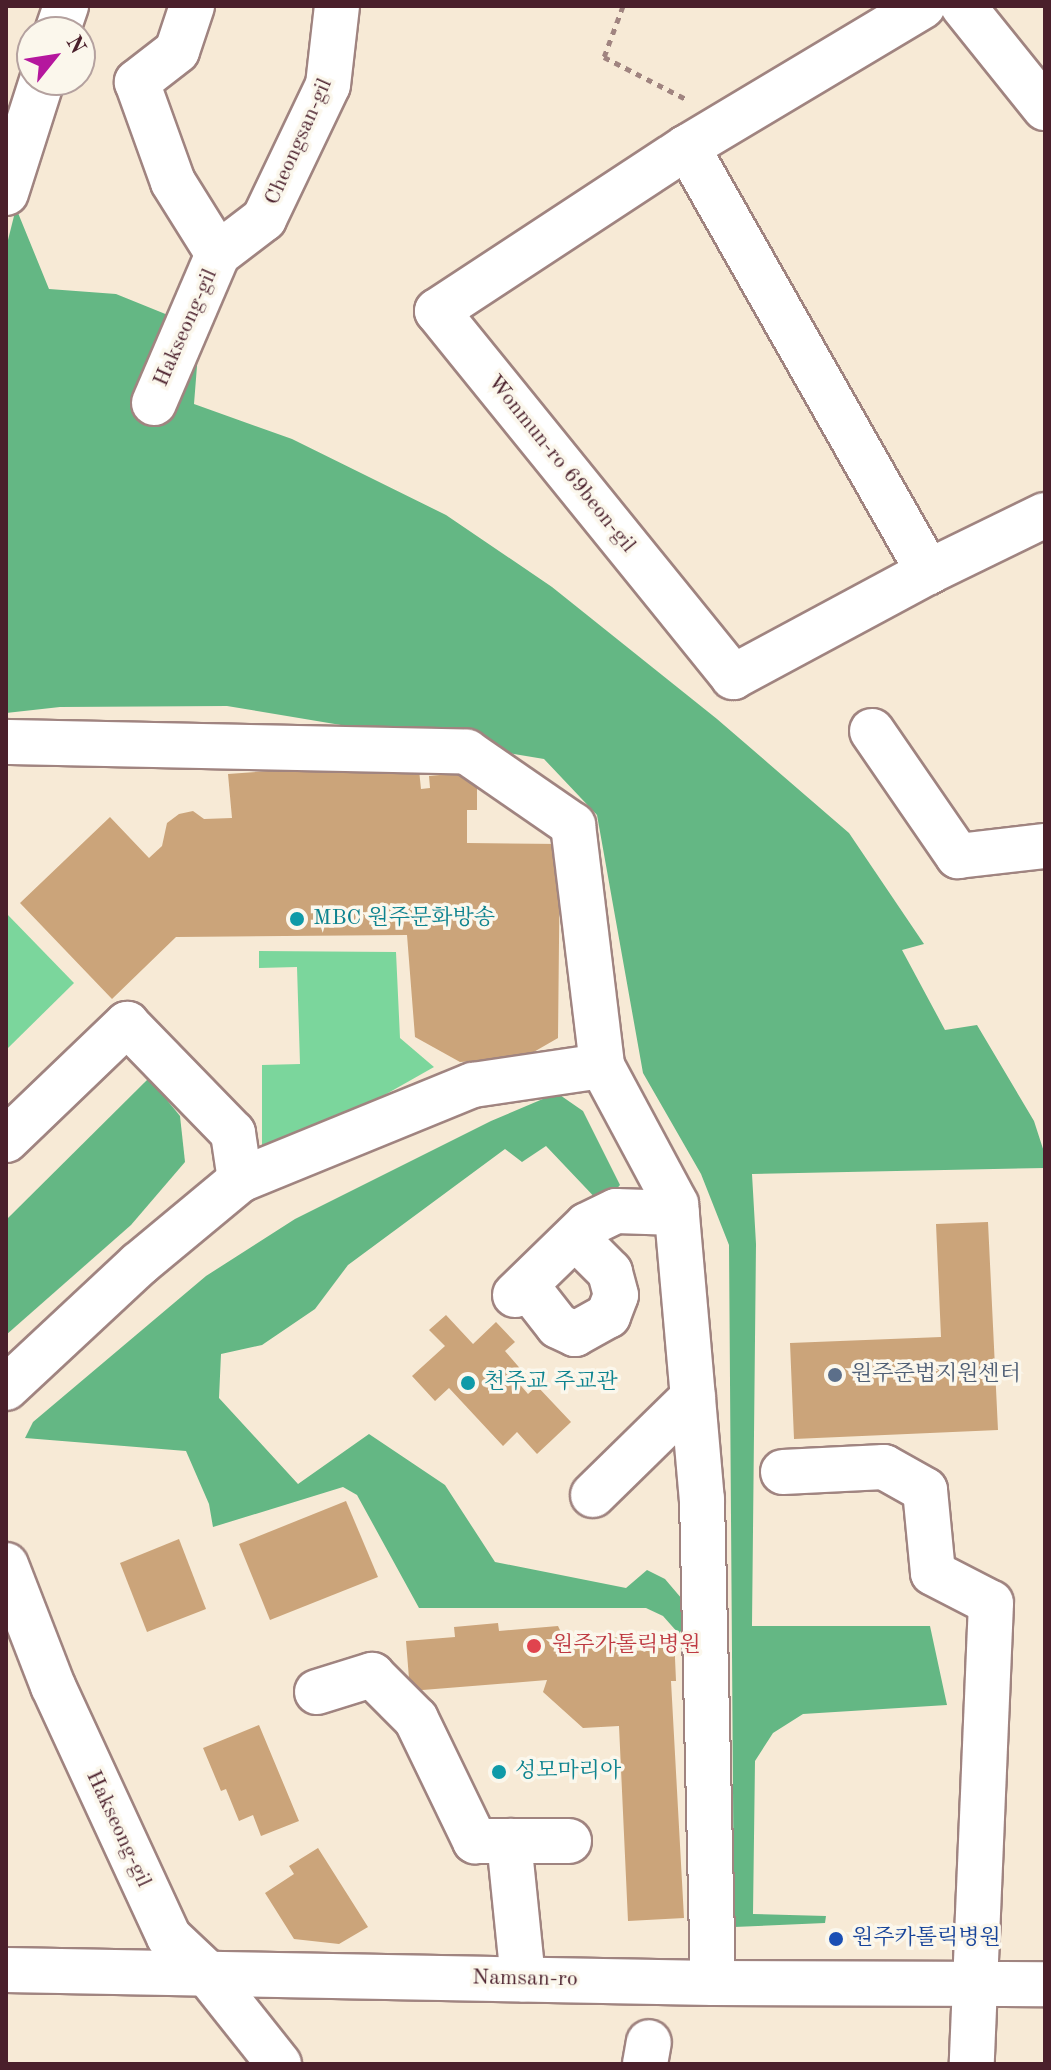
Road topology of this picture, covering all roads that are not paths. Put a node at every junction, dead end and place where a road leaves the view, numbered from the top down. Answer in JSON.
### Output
{"nodes":[{"id":1,"x":192,"y":6,"type":"edge"},
{"id":2,"x":337,"y":6,"type":"edge"},
{"id":3,"x":923,"y":6,"type":"edge"},
{"id":4,"x":963,"y":6,"type":"edge"},
{"id":5,"x":31,"y":96,"type":"edge"},
{"id":6,"x":1045,"y":108,"type":"edge"},
{"id":7,"x":17,"y":117,"type":"edge"},
{"id":8,"x":687,"y":147,"type":"junction"},
{"id":9,"x":6,"y":193,"type":"edge"},
{"id":10,"x":218,"y":254,"type":"junction"},
{"id":11,"x":154,"y":403,"type":"dead end"},
{"id":12,"x":1045,"y":515,"type":"edge"},
{"id":13,"x":928,"y":572,"type":"junction"},
{"id":14,"x":872,"y":731,"type":"dead end"},
{"id":15,"x":6,"y":742,"type":"edge"},
{"id":16,"x":1045,"y":846,"type":"edge"},
{"id":17,"x":602,"y":1066,"type":"junction"},
{"id":18,"x":6,"y":1140,"type":"edge"},
{"id":19,"x":240,"y":1180,"type":"junction"},
{"id":20,"x":677,"y":1213,"type":"junction"},
{"id":21,"x":575,"y":1237,"type":"junction"},
{"id":22,"x":6,"y":1388,"type":"edge"},
{"id":23,"x":693,"y":1397,"type":"junction"},
{"id":24,"x":783,"y":1472,"type":"dead end"},
{"id":25,"x":593,"y":1495,"type":"dead end"},
{"id":26,"x":6,"y":1565,"type":"edge"},
{"id":27,"x":317,"y":1692,"type":"dead end"},
{"id":28,"x":509,"y":1841,"type":"junction"},
{"id":29,"x":569,"y":1841,"type":"dead end"},
{"id":30,"x":6,"y":1970,"type":"edge"},
{"id":31,"x":205,"y":1971,"type":"junction"},
{"id":32,"x":523,"y":1979,"type":"junction"},
{"id":33,"x":713,"y":1983,"type":"junction"},
{"id":34,"x":1045,"y":1984,"type":"edge"},
{"id":35,"x":976,"y":1985,"type":"junction"},
{"id":36,"x":279,"y":2064,"type":"edge"},
{"id":37,"x":972,"y":2064,"type":"edge"}],
"edges":[{"from":1,"to":10,"type":"street","name":"Hakseong-gil"},
{"from":2,"to":10,"type":"street","name":"Cheongsan-gil"},
{"from":3,"to":8,"type":"street","name":"Wonmun-ro 69beon-gil"},
{"from":4,"to":6,"type":"street"},
{"from":5,"to":7,"type":"street"},
{"from":7,"to":9,"type":"street"},
{"from":8,"to":13,"type":"street"},
{"from":8,"to":13,"type":"street","name":"Wonmun-ro 69beon-gil"},
{"from":10,"to":11,"type":"street","name":"Hakseong-gil"},
{"from":12,"to":13,"type":"street","name":"Wonmun-ro 69beon-gil"},
{"from":14,"to":16,"type":"street"},
{"from":15,"to":17,"type":"street"},
{"from":17,"to":19,"type":"street"},
{"from":17,"to":20,"type":"street"},
{"from":18,"to":19,"type":"street"},
{"from":19,"to":22,"type":"street"},
{"from":20,"to":21,"type":"street"},
{"from":20,"to":23,"type":"street"},
{"from":21,"to":21,"type":"street"},
{"from":23,"to":25,"type":"street"},
{"from":23,"to":33,"type":"street"},
{"from":24,"to":35,"type":"street"},
{"from":26,"to":31,"type":"street","name":"Hakseong-gil"},
{"from":27,"to":28,"type":"street"},
{"from":28,"to":29,"type":"street"},
{"from":28,"to":32,"type":"street"},
{"from":30,"to":31,"type":"street","name":"Namsan-ro"},
{"from":31,"to":32,"type":"street","name":"Namsan-ro"},
{"from":31,"to":36,"type":"street","name":"Hakseong-gil"},
{"from":32,"to":33,"type":"street","name":"Namsan-ro"},
{"from":33,"to":35,"type":"street","name":"Namsan-ro"},
{"from":34,"to":35,"type":"street","name":"Namsan-ro"},
{"from":35,"to":37,"type":"street"}]}
